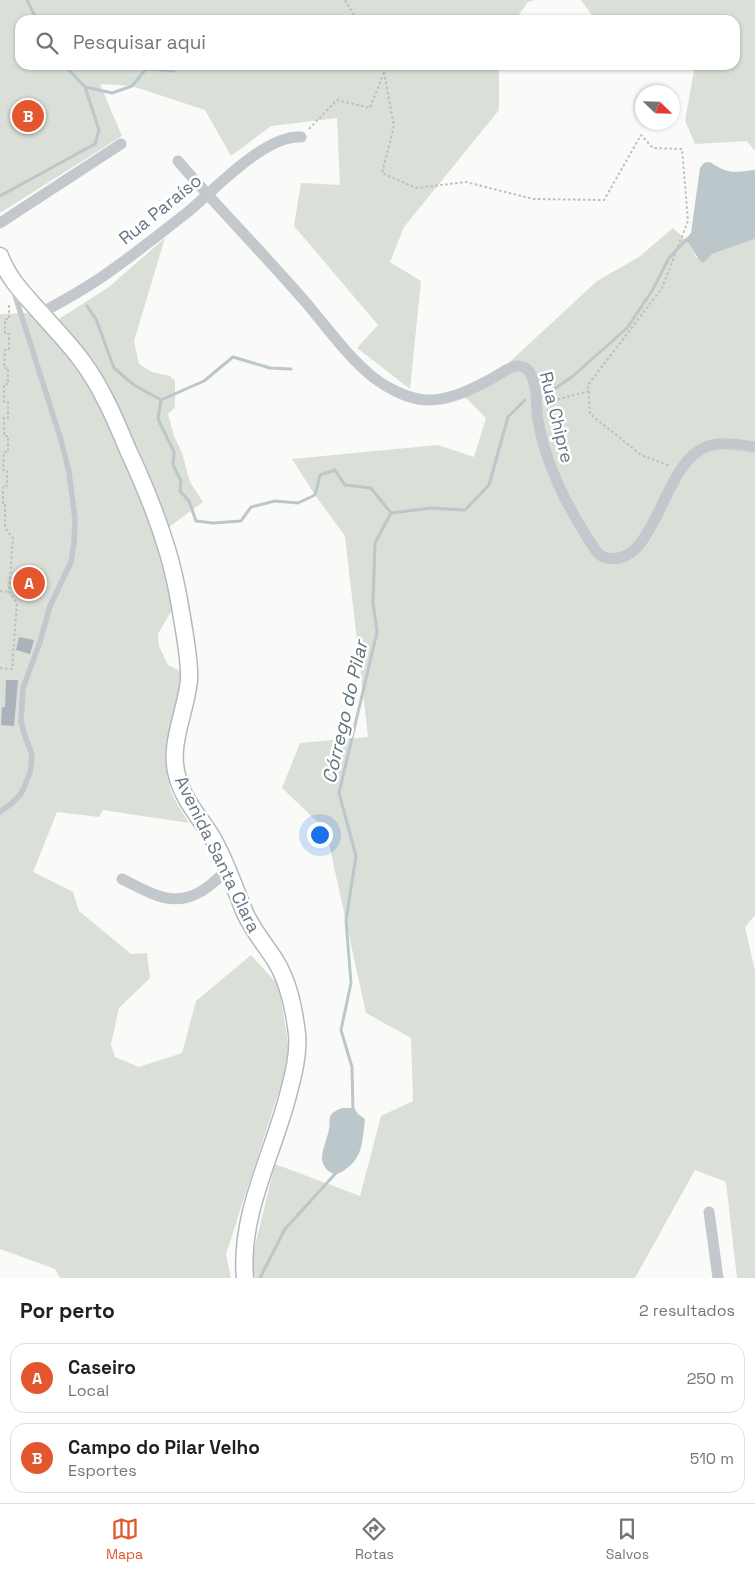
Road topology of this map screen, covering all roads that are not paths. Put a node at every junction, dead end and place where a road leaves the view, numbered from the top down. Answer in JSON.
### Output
{"nodes":[{"id":1,"x":301,"y":137,"type":"road end"},
{"id":2,"x":121,"y":144,"type":"dead end"},
{"id":3,"x":178,"y":161,"type":"dead end"},
{"id":4,"x":207,"y":195,"type":"junction"},
{"id":5,"x":0,"y":223,"type":"edge"},
{"id":6,"x":3,"y":267,"type":"edge"},
{"id":7,"x":41,"y":313,"type":"junction"},
{"id":8,"x":755,"y":447,"type":"edge"},
{"id":9,"x":0,"y":812,"type":"edge"},
{"id":10,"x":228,"y":870,"type":"junction"},
{"id":11,"x":122,"y":879,"type":"dead end"},
{"id":12,"x":709,"y":1212,"type":"dead end"},
{"id":13,"x":245,"y":1278,"type":"edge"},
{"id":14,"x":718,"y":1278,"type":"edge"}],
"edges":[{"from":1,"to":4,"type":"street","name":"Rua Paraíso"},
{"from":2,"to":5,"type":"street"},
{"from":3,"to":4,"type":"street","name":"Rua Chipre"},
{"from":4,"to":7,"type":"street","name":"Rua Paraíso"},
{"from":4,"to":8,"type":"street","name":"Rua Chipre"},
{"from":6,"to":7,"type":"street","name":"Avenida Santa Clara"},
{"from":6,"to":9,"type":"lane"},
{"from":7,"to":10,"type":"street","name":"Avenida Santa Clara"},
{"from":10,"to":11,"type":"street"},
{"from":10,"to":13,"type":"street","name":"Avenida Santa Clara"},
{"from":12,"to":14,"type":"street"}]}
